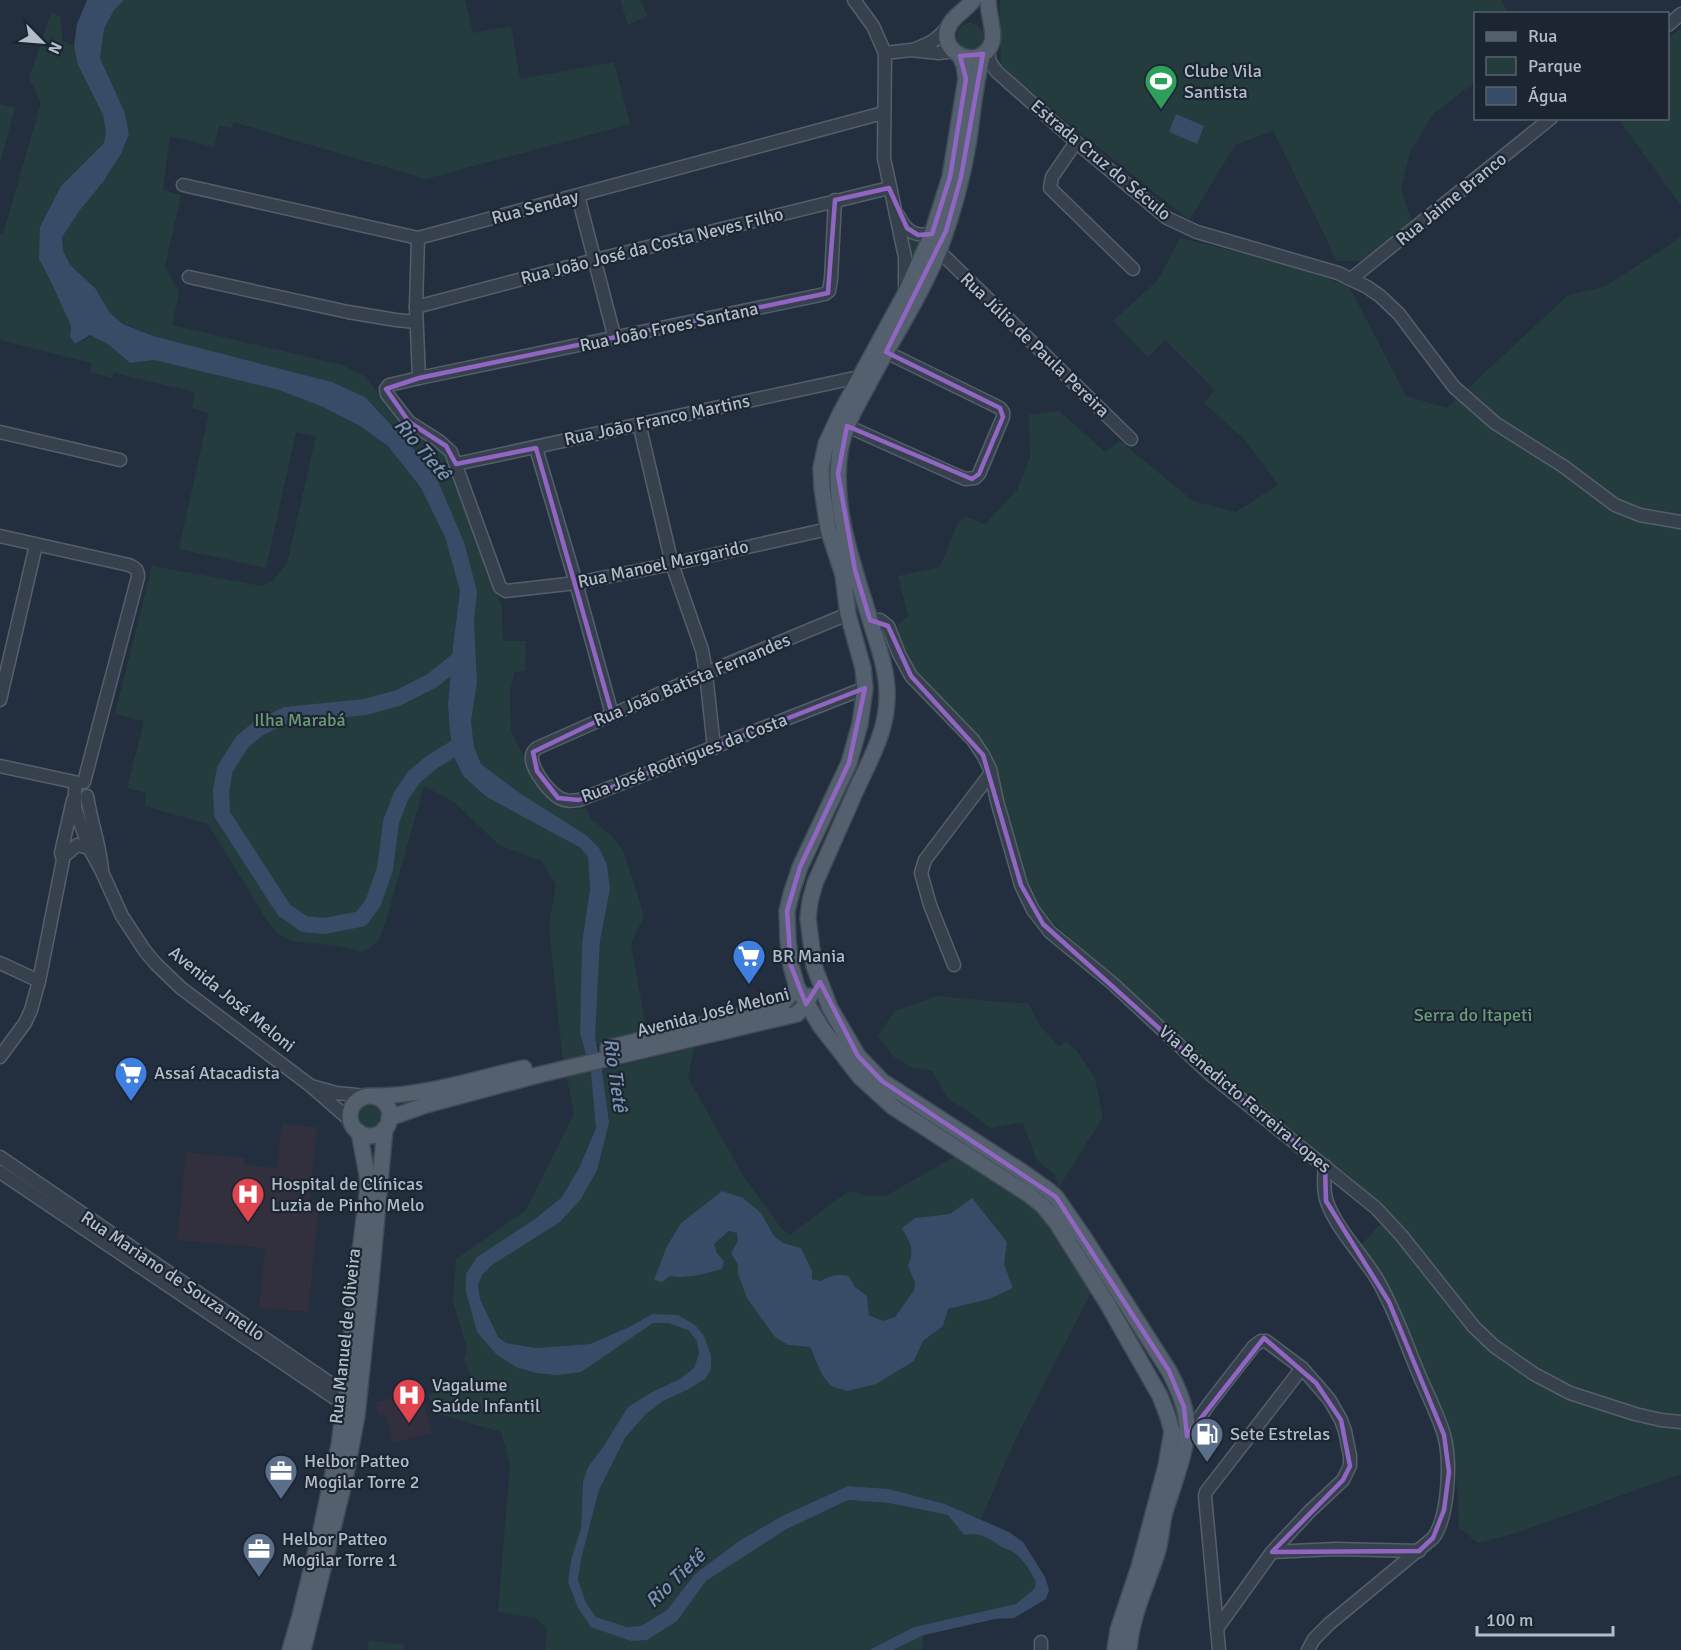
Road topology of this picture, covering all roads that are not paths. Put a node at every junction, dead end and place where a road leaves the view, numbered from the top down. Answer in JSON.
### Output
{"nodes":[{"id":1,"x":854,"y":0,"type":"edge"},
{"id":2,"x":973,"y":0,"type":"edge"},
{"id":3,"x":988,"y":0,"type":"edge"},
{"id":4,"x":1681,"y":14,"type":"edge"},
{"id":5,"x":954,"y":20,"type":"junction"},
{"id":6,"x":990,"y":24,"type":"junction"},
{"id":7,"x":1669,"y":24,"type":"edge"},
{"id":8,"x":911,"y":50,"type":"junction"},
{"id":9,"x":985,"y":52,"type":"junction"},
{"id":10,"x":885,"y":53,"type":"junction"},
{"id":11,"x":957,"y":54,"type":"junction"},
{"id":12,"x":884,"y":113,"type":"junction"},
{"id":13,"x":1549,"y":120,"type":"edge"},
{"id":14,"x":1076,"y":142,"type":"junction"},
{"id":15,"x":183,"y":185,"type":"dead end"},
{"id":16,"x":889,"y":188,"type":"junction"},
{"id":17,"x":578,"y":196,"type":"junction"},
{"id":18,"x":835,"y":200,"type":"junction"},
{"id":19,"x":894,"y":209,"type":"junction"},
{"id":20,"x":932,"y":234,"type":"junction"},
{"id":21,"x":418,"y":238,"type":"junction"},
{"id":22,"x":939,"y":251,"type":"junction"},
{"id":23,"x":595,"y":260,"type":"junction"},
{"id":24,"x":1132,"y":269,"type":"dead end"},
{"id":25,"x":189,"y":276,"type":"dead end"},
{"id":26,"x":1352,"y":279,"type":"junction"},
{"id":27,"x":905,"y":294,"type":"junction"},
{"id":28,"x":416,"y":307,"type":"junction"},
{"id":29,"x":416,"y":322,"type":"junction"},
{"id":30,"x":615,"y":339,"type":"junction"},
{"id":31,"x":886,"y":352,"type":"junction"},
{"id":32,"x":859,"y":377,"type":"junction"},
{"id":33,"x":419,"y":378,"type":"junction"},
{"id":34,"x":639,"y":423,"type":"junction"},
{"id":35,"x":847,"y":426,"type":"junction"},
{"id":36,"x":0,"y":432,"type":"edge"},
{"id":37,"x":1131,"y":439,"type":"dead end"},
{"id":38,"x":536,"y":448,"type":"junction"},
{"id":39,"x":120,"y":460,"type":"dead end"},
{"id":40,"x":456,"y":464,"type":"junction"},
{"id":41,"x":1681,"y":522,"type":"edge"},
{"id":42,"x":828,"y":529,"type":"junction"},
{"id":43,"x":0,"y":536,"type":"edge"},
{"id":44,"x":36,"y":544,"type":"junction"},
{"id":45,"x":672,"y":564,"type":"junction"},
{"id":46,"x":576,"y":583,"type":"junction"},
{"id":47,"x":848,"y":614,"type":"junction"},
{"id":48,"x":870,"y":620,"type":"junction"},
{"id":49,"x":706,"y":673,"type":"junction"},
{"id":50,"x":865,"y":688,"type":"junction"},
{"id":51,"x":0,"y":700,"type":"edge"},
{"id":52,"x":612,"y":714,"type":"junction"},
{"id":53,"x":537,"y":748,"type":"joint"},
{"id":54,"x":714,"y":748,"type":"junction"},
{"id":55,"x":0,"y":766,"type":"edge"},
{"id":56,"x":991,"y":773,"type":"junction"},
{"id":57,"x":79,"y":789,"type":"junction"},
{"id":58,"x":85,"y":820,"type":"junction"},
{"id":59,"x":89,"y":848,"type":"junction"},
{"id":60,"x":66,"y":857,"type":"junction"},
{"id":61,"x":102,"y":872,"type":"junction"},
{"id":62,"x":0,"y":963,"type":"edge"},
{"id":63,"x":954,"y":965,"type":"dead end"},
{"id":64,"x":818,"y":977,"type":"junction"},
{"id":65,"x":39,"y":981,"type":"junction"},
{"id":66,"x":797,"y":987,"type":"junction"},
{"id":67,"x":806,"y":1004,"type":"junction"},
{"id":68,"x":619,"y":1051,"type":"junction"},
{"id":69,"x":0,"y":1057,"type":"edge"},
{"id":70,"x":542,"y":1069,"type":"junction"},
{"id":71,"x":311,"y":1086,"type":"junction"},
{"id":72,"x":370,"y":1096,"type":"junction"},
{"id":73,"x":387,"y":1123,"type":"junction"},
{"id":74,"x":355,"y":1126,"type":"junction"},
{"id":75,"x":0,"y":1157,"type":"edge"},
{"id":76,"x":1324,"y":1166,"type":"junction"},
{"id":77,"x":0,"y":1172,"type":"edge"},
{"id":78,"x":1302,"y":1368,"type":"junction"},
{"id":79,"x":346,"y":1400,"type":"junction"},
{"id":80,"x":1681,"y":1422,"type":"edge"},
{"id":81,"x":1187,"y":1436,"type":"junction"},
{"id":82,"x":1419,"y":1551,"type":"junction"},
{"id":83,"x":1272,"y":1552,"type":"junction"},
{"id":84,"x":1218,"y":1627,"type":"junction"},
{"id":85,"x":290,"y":1650,"type":"edge"},
{"id":86,"x":303,"y":1650,"type":"edge"},
{"id":87,"x":1115,"y":1650,"type":"edge"},
{"id":88,"x":1129,"y":1650,"type":"edge"},
{"id":89,"x":1219,"y":1650,"type":"edge"},
{"id":90,"x":1308,"y":1650,"type":"edge"}],
"edges":[{"from":1,"to":10,"type":"street"},
{"from":2,"to":5,"type":"main road"},
{"from":3,"to":6,"type":"main road"},
{"from":4,"to":7,"type":"street"},
{"from":5,"to":6,"type":"main road"},
{"from":5,"to":8,"type":"street"},
{"from":5,"to":11,"type":"main road"},
{"from":6,"to":9,"type":"main road"},
{"from":8,"to":10,"type":"street"},
{"from":8,"to":11,"type":"street"},
{"from":9,"to":11,"type":"main road"},
{"from":9,"to":14,"type":"street","name":"Estrada Cruz do Século"},
{"from":9,"to":22,"type":"main road"},
{"from":10,"to":12,"type":"street"},
{"from":11,"to":20,"type":"main road"},
{"from":12,"to":16,"type":"street"},
{"from":12,"to":17,"type":"street","name":"Rua Senday"},
{"from":13,"to":26,"type":"street","name":"Rua Jaime Branco"},
{"from":14,"to":24,"type":"street"},
{"from":14,"to":26,"type":"street","name":"Estrada Cruz do Século"},
{"from":15,"to":21,"type":"street","name":"Rua Senday"},
{"from":16,"to":18,"type":"street","name":"Rua João José da Costa Neves Filho"},
{"from":16,"to":19,"type":"street"},
{"from":17,"to":21,"type":"street","name":"Rua Senday"},
{"from":17,"to":23,"type":"street"},
{"from":18,"to":23,"type":"street","name":"Rua João José da Costa Neves Filho"},
{"from":18,"to":30,"type":"street","name":"Rua João Froes Santana"},
{"from":19,"to":20,"type":"street"},
{"from":19,"to":27,"type":"street"},
{"from":20,"to":27,"type":"main road"},
{"from":21,"to":28,"type":"street"},
{"from":22,"to":31,"type":"main road"},
{"from":22,"to":37,"type":"street","name":"Rua Júlio de Paula Pereira"},
{"from":23,"to":28,"type":"street","name":"Rua João José da Costa Neves Filho"},
{"from":23,"to":30,"type":"street"},
{"from":25,"to":29,"type":"street"},
{"from":26,"to":41,"type":"street","name":"Estrada Cruz do Século"},
{"from":27,"to":32,"type":"main road"},
{"from":28,"to":29,"type":"street"},
{"from":29,"to":33,"type":"street"},
{"from":30,"to":33,"type":"street","name":"Rua João Froes Santana"},
{"from":31,"to":35,"type":"main road"},
{"from":31,"to":35,"type":"street"},
{"from":32,"to":34,"type":"street","name":"Rua João Franco Martins"},
{"from":32,"to":42,"type":"main road"},
{"from":33,"to":40,"type":"street","name":"Rua João Froes Santana"},
{"from":34,"to":38,"type":"street","name":"Rua João Franco Martins"},
{"from":34,"to":45,"type":"street"},
{"from":35,"to":48,"type":"main road"},
{"from":36,"to":39,"type":"street"},
{"from":38,"to":40,"type":"street","name":"Rua João Franco Martins"},
{"from":38,"to":46,"type":"street"},
{"from":40,"to":46,"type":"street","name":"Rua Manoel Margarido"},
{"from":42,"to":45,"type":"street","name":"Rua Manoel Margarido"},
{"from":42,"to":47,"type":"main road"},
{"from":43,"to":44,"type":"street"},
{"from":44,"to":51,"type":"street"},
{"from":44,"to":57,"type":"street"},
{"from":45,"to":46,"type":"street","name":"Rua Manoel Margarido"},
{"from":45,"to":49,"type":"street"},
{"from":46,"to":52,"type":"street"},
{"from":47,"to":49,"type":"street","name":"Rua João Batista Fernandes"},
{"from":47,"to":50,"type":"main road"},
{"from":48,"to":56,"type":"street","name":"Via Benedicto Ferreira Lopes"},
{"from":48,"to":64,"type":"main road"},
{"from":49,"to":52,"type":"street","name":"Rua João Batista Fernandes"},
{"from":49,"to":54,"type":"street"},
{"from":50,"to":54,"type":"street","name":"Rua José Rodrigues da Costa"},
{"from":50,"to":66,"type":"main road"},
{"from":52,"to":53,"type":"street","name":"Rua João Batista Fernandes"},
{"from":53,"to":54,"type":"street","name":"Rua José Rodrigues da Costa"},
{"from":55,"to":57,"type":"street"},
{"from":56,"to":63,"type":"street"},
{"from":56,"to":76,"type":"street","name":"Via Benedicto Ferreira Lopes"},
{"from":57,"to":58,"type":"street"},
{"from":57,"to":60,"type":"street"},
{"from":58,"to":59,"type":"street"},
{"from":58,"to":60,"type":"street"},
{"from":58,"to":61,"type":"street"},
{"from":59,"to":60,"type":"street"},
{"from":59,"to":61,"type":"street"},
{"from":60,"to":65,"type":"street"},
{"from":61,"to":71,"type":"street","name":"Avenida José Meloni"},
{"from":62,"to":65,"type":"street"},
{"from":64,"to":67,"type":"main road","name":"Avenida José Meloni"},
{"from":64,"to":81,"type":"main road"},
{"from":65,"to":69,"type":"street"},
{"from":66,"to":67,"type":"main road"},
{"from":66,"to":68,"type":"main road","name":"Avenida José Meloni"},
{"from":67,"to":68,"type":"main road","name":"Avenida José Meloni"},
{"from":67,"to":87,"type":"main road"},
{"from":68,"to":70,"type":"main road","name":"Avenida José Meloni"},
{"from":70,"to":72,"type":"main road","name":"Avenida José Meloni"},
{"from":70,"to":73,"type":"main road","name":"Avenida José Meloni"},
{"from":71,"to":72,"type":"street","name":"Avenida José Meloni"},
{"from":71,"to":74,"type":"street","name":"Avenida José Meloni"},
{"from":72,"to":73,"type":"main road"},
{"from":72,"to":74,"type":"main road"},
{"from":73,"to":74,"type":"main road"},
{"from":73,"to":86,"type":"main road","name":"Rua Manuel de Oliveira"},
{"from":74,"to":79,"type":"main road","name":"Rua Manuel de Oliveira"},
{"from":75,"to":79,"type":"street","name":"Rua Mariano de Souza mello"},
{"from":76,"to":80,"type":"street","name":"Via Benedicto Ferreira Lopes"},
{"from":76,"to":82,"type":"street"},
{"from":77,"to":79,"type":"street","name":"Rua Mariano de Souza mello"},
{"from":78,"to":81,"type":"street"},
{"from":78,"to":83,"type":"street"},
{"from":78,"to":84,"type":"street"},
{"from":79,"to":85,"type":"main road","name":"Rua Manuel de Oliveira"},
{"from":81,"to":88,"type":"main road"},
{"from":82,"to":83,"type":"street"},
{"from":82,"to":90,"type":"street"},
{"from":83,"to":84,"type":"street"},
{"from":84,"to":89,"type":"street"}]}
